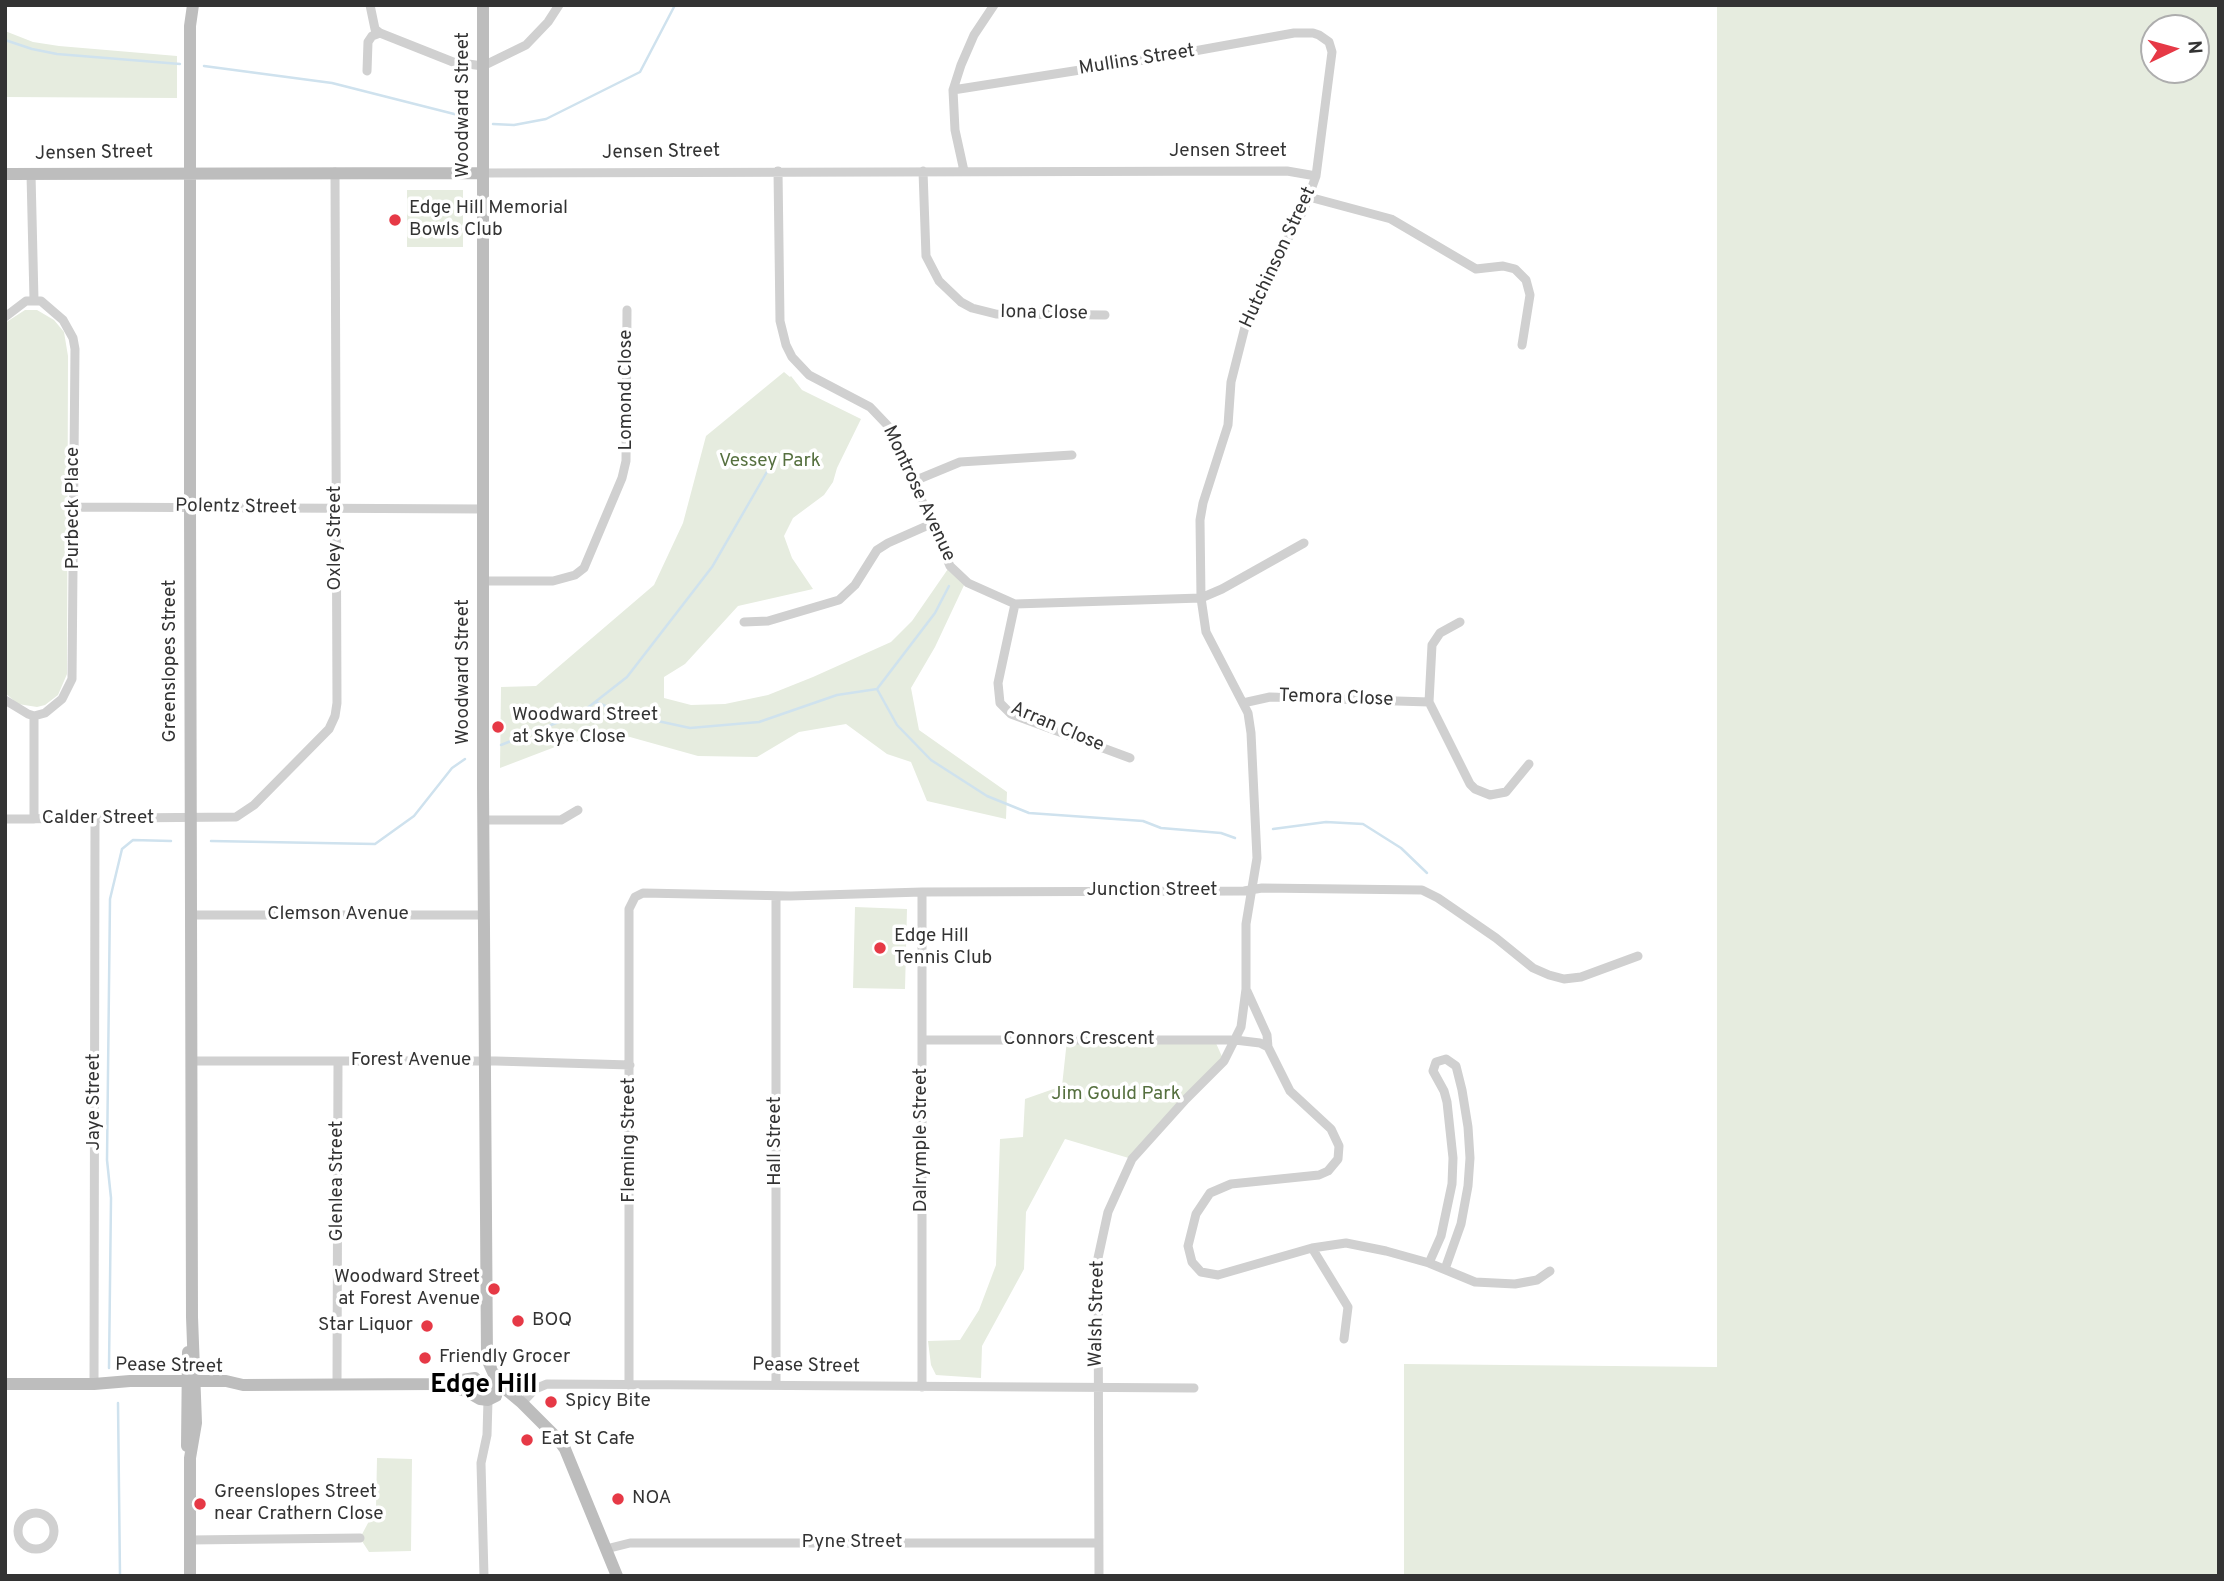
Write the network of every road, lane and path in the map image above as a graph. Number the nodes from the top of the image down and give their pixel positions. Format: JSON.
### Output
{"nodes":[{"id":1,"x":192,"y":5,"type":"edge"},
{"id":2,"x":370,"y":5,"type":"edge"},
{"id":3,"x":483,"y":5,"type":"edge"},
{"id":4,"x":559,"y":5,"type":"edge"},
{"id":5,"x":994,"y":5,"type":"edge"},
{"id":6,"x":380,"y":33,"type":"junction"},
{"id":7,"x":1319,"y":35,"type":"joint"},
{"id":8,"x":483,"y":66,"type":"junction"},
{"id":9,"x":367,"y":71,"type":"dead end"},
{"id":10,"x":953,"y":90,"type":"junction"},
{"id":11,"x":778,"y":171,"type":"junction"},
{"id":12,"x":923,"y":171,"type":"junction"},
{"id":13,"x":191,"y":172,"type":"junction"},
{"id":14,"x":335,"y":172,"type":"junction"},
{"id":15,"x":964,"y":172,"type":"junction"},
{"id":16,"x":483,"y":173,"type":"junction"},
{"id":17,"x":5,"y":174,"type":"edge"},
{"id":18,"x":31,"y":174,"type":"junction"},
{"id":19,"x":1317,"y":176,"type":"junction"},
{"id":20,"x":1309,"y":197,"type":"junction"},
{"id":21,"x":34,"y":300,"type":"junction"},
{"id":22,"x":627,"y":310,"type":"dead end"},
{"id":23,"x":1105,"y":315,"type":"dead end"},
{"id":24,"x":5,"y":317,"type":"edge"},
{"id":25,"x":1522,"y":345,"type":"dead end"},
{"id":26,"x":1072,"y":455,"type":"dead end"},
{"id":27,"x":914,"y":481,"type":"junction"},
{"id":28,"x":74,"y":507,"type":"junction"},
{"id":29,"x":190,"y":507,"type":"junction"},
{"id":30,"x":336,"y":509,"type":"junction"},
{"id":31,"x":483,"y":509,"type":"junction"},
{"id":32,"x":931,"y":524,"type":"junction"},
{"id":33,"x":1304,"y":542,"type":"dead end"},
{"id":34,"x":483,"y":581,"type":"junction"},
{"id":35,"x":1201,"y":598,"type":"junction"},
{"id":36,"x":1015,"y":604,"type":"junction"},
{"id":37,"x":744,"y":622,"type":"dead end"},
{"id":38,"x":1460,"y":622,"type":"dead end"},
{"id":39,"x":5,"y":700,"type":"edge"},
{"id":40,"x":1429,"y":702,"type":"junction"},
{"id":41,"x":1243,"y":703,"type":"junction"},
{"id":42,"x":34,"y":716,"type":"junction"},
{"id":43,"x":1130,"y":758,"type":"dead end"},
{"id":44,"x":1530,"y":764,"type":"dead end"},
{"id":45,"x":578,"y":810,"type":"dead end"},
{"id":46,"x":5,"y":819,"type":"edge"},
{"id":47,"x":34,"y":819,"type":"junction"},
{"id":48,"x":95,"y":819,"type":"junction"},
{"id":49,"x":191,"y":819,"type":"junction"},
{"id":50,"x":485,"y":820,"type":"junction"},
{"id":51,"x":1252,"y":890,"type":"junction"},
{"id":52,"x":922,"y":892,"type":"junction"},
{"id":53,"x":776,"y":896,"type":"junction"},
{"id":54,"x":635,"y":897,"type":"joint"},
{"id":55,"x":191,"y":915,"type":"junction"},
{"id":56,"x":484,"y":915,"type":"junction"},
{"id":57,"x":1639,"y":956,"type":"dead end"},
{"id":58,"x":1247,"y":989,"type":"junction"},
{"id":59,"x":922,"y":1040,"type":"junction"},
{"id":60,"x":1235,"y":1040,"type":"junction"},
{"id":61,"x":1268,"y":1047,"type":"junction"},
{"id":62,"x":192,"y":1061,"type":"junction"},
{"id":63,"x":485,"y":1061,"type":"junction"},
{"id":64,"x":338,"y":1062,"type":"junction"},
{"id":65,"x":630,"y":1065,"type":"junction"},
{"id":66,"x":1312,"y":1248,"type":"junction"},
{"id":67,"x":1429,"y":1263,"type":"junction"},
{"id":68,"x":1445,"y":1269,"type":"junction"},
{"id":69,"x":1550,"y":1270,"type":"dead end"},
{"id":70,"x":485,"y":1338,"type":"junction"},
{"id":71,"x":1344,"y":1339,"type":"dead end"},
{"id":72,"x":476,"y":1377,"type":"junction"},
{"id":73,"x":496,"y":1380,"type":"junction"},
{"id":74,"x":5,"y":1384,"type":"edge"},
{"id":75,"x":94,"y":1384,"type":"junction"},
{"id":76,"x":337,"y":1384,"type":"junction"},
{"id":77,"x":436,"y":1384,"type":"junction"},
{"id":78,"x":629,"y":1385,"type":"junction"},
{"id":79,"x":776,"y":1385,"type":"junction"},
{"id":80,"x":191,"y":1386,"type":"junction"},
{"id":81,"x":922,"y":1387,"type":"junction"},
{"id":82,"x":1097,"y":1387,"type":"junction"},
{"id":83,"x":1194,"y":1388,"type":"dead end"},
{"id":84,"x":473,"y":1393,"type":"junction"},
{"id":85,"x":490,"y":1399,"type":"junction"},
{"id":86,"x":522,"y":1403,"type":"junction"},
{"id":87,"x":5,"y":1531,"type":"edge"},
{"id":88,"x":18,"y":1531,"type":"junction"},
{"id":89,"x":360,"y":1538,"type":"dead end"},
{"id":90,"x":190,"y":1540,"type":"junction"},
{"id":91,"x":1098,"y":1543,"type":"junction"},
{"id":92,"x":606,"y":1549,"type":"junction"},
{"id":93,"x":190,"y":1576,"type":"edge"},
{"id":94,"x":484,"y":1576,"type":"edge"},
{"id":95,"x":617,"y":1576,"type":"edge"},
{"id":96,"x":1099,"y":1576,"type":"edge"}],
"edges":[{"from":1,"to":13,"type":"street","name":"Greenslopes Street"},
{"from":2,"to":6,"type":"street"},
{"from":3,"to":8,"type":"street","name":"Woodward Street"},
{"from":4,"to":8,"type":"street"},
{"from":5,"to":10,"type":"street"},
{"from":6,"to":8,"type":"street"},
{"from":6,"to":9,"type":"street"},
{"from":7,"to":10,"type":"street","name":"Mullins Street"},
{"from":7,"to":19,"type":"street","name":"Hutchinson Street"},
{"from":8,"to":16,"type":"street","name":"Woodward Street"},
{"from":10,"to":15,"type":"street"},
{"from":11,"to":12,"type":"street","name":"Jensen Street"},
{"from":11,"to":16,"type":"street","name":"Jensen Street"},
{"from":11,"to":27,"type":"street","name":"Montrose Avenue"},
{"from":12,"to":15,"type":"street","name":"Jensen Street"},
{"from":12,"to":23,"type":"street","name":"Iona Close"},
{"from":13,"to":14,"type":"street","name":"Jensen Street"},
{"from":13,"to":18,"type":"street","name":"Jensen Street"},
{"from":13,"to":29,"type":"street","name":"Greenslopes Street"},
{"from":14,"to":16,"type":"street","name":"Jensen Street"},
{"from":14,"to":30,"type":"street","name":"Oxley Street"},
{"from":15,"to":19,"type":"street","name":"Jensen Street"},
{"from":16,"to":31,"type":"street","name":"Woodward Street"},
{"from":17,"to":18,"type":"street","name":"Jensen Street"},
{"from":18,"to":21,"type":"street"},
{"from":19,"to":20,"type":"street","name":"Hutchinson Street"},
{"from":20,"to":25,"type":"street"},
{"from":20,"to":35,"type":"street","name":"Hutchinson Street"},
{"from":21,"to":24,"type":"street"},
{"from":21,"to":28,"type":"street","name":"Purbeck Place"},
{"from":22,"to":34,"type":"street","name":"Lomond Close"},
{"from":26,"to":27,"type":"street"},
{"from":27,"to":32,"type":"street","name":"Montrose Avenue"},
{"from":28,"to":29,"type":"street","name":"Polentz Street"},
{"from":28,"to":42,"type":"street","name":"Purbeck Place"},
{"from":29,"to":30,"type":"street","name":"Polentz Street"},
{"from":29,"to":49,"type":"street","name":"Greenslopes Street"},
{"from":30,"to":31,"type":"street","name":"Polentz Street"},
{"from":30,"to":49,"type":"street","name":"Oxley Street"},
{"from":31,"to":34,"type":"street","name":"Woodward Street"},
{"from":32,"to":36,"type":"street","name":"Montrose Avenue"},
{"from":32,"to":37,"type":"street"},
{"from":33,"to":35,"type":"street"},
{"from":34,"to":50,"type":"street","name":"Woodward Street"},
{"from":35,"to":36,"type":"street","name":"Montrose Avenue"},
{"from":35,"to":41,"type":"street","name":"Hutchinson Street"},
{"from":36,"to":43,"type":"street","name":"Arran Close"},
{"from":38,"to":40,"type":"street"},
{"from":39,"to":42,"type":"street"},
{"from":40,"to":41,"type":"street","name":"Temora Close"},
{"from":40,"to":44,"type":"street"},
{"from":41,"to":51,"type":"street","name":"Hutchinson Street"},
{"from":42,"to":47,"type":"street"},
{"from":45,"to":50,"type":"street"},
{"from":46,"to":47,"type":"street","name":"Calder Street"},
{"from":47,"to":48,"type":"street","name":"Calder Street"},
{"from":48,"to":49,"type":"street","name":"Calder Street"},
{"from":48,"to":75,"type":"street","name":"Jaye Street"},
{"from":49,"to":55,"type":"street","name":"Greenslopes Street"},
{"from":50,"to":56,"type":"street","name":"Woodward Street"},
{"from":51,"to":52,"type":"street","name":"Junction Street"},
{"from":51,"to":57,"type":"street","name":"Junction Street"},
{"from":51,"to":58,"type":"street","name":"Walsh Street"},
{"from":52,"to":53,"type":"street","name":"Junction Street"},
{"from":52,"to":59,"type":"street","name":"Dalrymple Street"},
{"from":53,"to":54,"type":"street","name":"Junction Street"},
{"from":53,"to":79,"type":"street","name":"Hall Street"},
{"from":54,"to":65,"type":"street","name":"Fleming Street"},
{"from":55,"to":56,"type":"street","name":"Clemson Avenue"},
{"from":55,"to":62,"type":"street","name":"Greenslopes Street"},
{"from":56,"to":63,"type":"street","name":"Woodward Street"},
{"from":58,"to":60,"type":"street","name":"Walsh Street"},
{"from":58,"to":61,"type":"street"},
{"from":59,"to":60,"type":"street","name":"Connors Crescent"},
{"from":59,"to":81,"type":"street","name":"Dalrymple Street"},
{"from":60,"to":61,"type":"street","name":"Connors Crescent"},
{"from":60,"to":82,"type":"street","name":"Walsh Street"},
{"from":61,"to":66,"type":"street"},
{"from":62,"to":64,"type":"street","name":"Forest Avenue"},
{"from":62,"to":80,"type":"street","name":"Greenslopes Street"},
{"from":63,"to":64,"type":"street","name":"Forest Avenue"},
{"from":63,"to":65,"type":"street","name":"Forest Avenue"},
{"from":63,"to":70,"type":"street","name":"Woodward Street"},
{"from":64,"to":76,"type":"street","name":"Glenlea Street"},
{"from":65,"to":78,"type":"street","name":"Fleming Street"},
{"from":66,"to":67,"type":"street"},
{"from":66,"to":71,"type":"street"},
{"from":67,"to":68,"type":"street"},
{"from":67,"to":68,"type":"street"},
{"from":68,"to":69,"type":"street"},
{"from":70,"to":72,"type":"street","name":"Woodward Street"},
{"from":70,"to":73,"type":"street","name":"Woodward Street"},
{"from":72,"to":73,"type":"street"},
{"from":72,"to":77,"type":"street","name":"Pease Street"},
{"from":72,"to":84,"type":"street"},
{"from":73,"to":85,"type":"street"},
{"from":73,"to":86,"type":"street"},
{"from":74,"to":75,"type":"street","name":"Pease Street"},
{"from":75,"to":80,"type":"street","name":"Pease Street"},
{"from":76,"to":77,"type":"street","name":"Pease Street"},
{"from":76,"to":80,"type":"street","name":"Pease Street"},
{"from":77,"to":84,"type":"street","name":"Pease Street"},
{"from":78,"to":79,"type":"street","name":"Pease Street"},
{"from":78,"to":86,"type":"street","name":"Pease Street"},
{"from":79,"to":81,"type":"street","name":"Pease Street"},
{"from":80,"to":90,"type":"street","name":"Greenslopes Street"},
{"from":81,"to":82,"type":"street","name":"Pease Street"},
{"from":82,"to":83,"type":"street","name":"Pease Street"},
{"from":82,"to":91,"type":"street","name":"Walsh Street"},
{"from":84,"to":85,"type":"street"},
{"from":85,"to":86,"type":"street"},
{"from":85,"to":94,"type":"street"},
{"from":86,"to":92,"type":"street"},
{"from":87,"to":88,"type":"street"},
{"from":88,"to":88,"type":"street"},
{"from":89,"to":90,"type":"street"},
{"from":90,"to":93,"type":"street","name":"Greenslopes Street"},
{"from":91,"to":92,"type":"street","name":"Pyne Street"},
{"from":91,"to":96,"type":"street","name":"Walsh Street"},
{"from":92,"to":95,"type":"street"}]}
